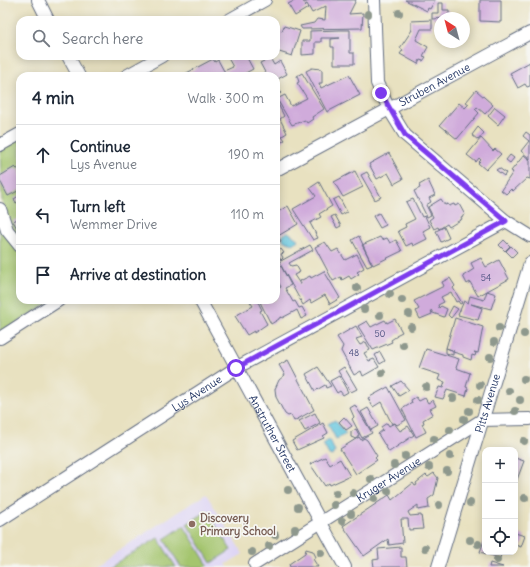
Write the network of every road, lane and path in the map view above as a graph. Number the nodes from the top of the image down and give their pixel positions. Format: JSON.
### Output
{"nodes":[{"id":1,"x":38,"y":0,"type":"edge"},
{"id":2,"x":265,"y":0,"type":"edge"},
{"id":3,"x":374,"y":0,"type":"edge"},
{"id":4,"x":46,"y":16,"type":"edge"},
{"id":5,"x":236,"y":16,"type":"edge"},
{"id":6,"x":530,"y":33,"type":"edge"},
{"id":7,"x":70,"y":60,"type":"edge"},
{"id":8,"x":155,"y":60,"type":"edge"},
{"id":9,"x":77,"y":72,"type":"edge"},
{"id":10,"x":133,"y":72,"type":"edge"},
{"id":11,"x":389,"y":109,"type":"junction"},
{"id":12,"x":16,"y":136,"type":"edge"},
{"id":13,"x":0,"y":145,"type":"edge"},
{"id":14,"x":280,"y":168,"type":"edge"},
{"id":15,"x":0,"y":209,"type":"edge"},
{"id":16,"x":506,"y":221,"type":"junction"},
{"id":17,"x":530,"y":236,"type":"edge"},
{"id":18,"x":16,"y":241,"type":"edge"},
{"id":19,"x":530,"y":264,"type":"edge"},
{"id":20,"x":53,"y":304,"type":"edge"},
{"id":21,"x":202,"y":304,"type":"edge"},
{"id":22,"x":0,"y":338,"type":"edge"},
{"id":23,"x":236,"y":368,"type":"junction"},
{"id":24,"x":530,"y":419,"type":"edge"},
{"id":25,"x":482,"y":420,"type":"junction"},
{"id":26,"x":0,"y":520,"type":"edge"},
{"id":27,"x":320,"y":523,"type":"junction"},
{"id":28,"x":255,"y":564,"type":"dead end"},
{"id":29,"x":345,"y":567,"type":"edge"},
{"id":30,"x":438,"y":567,"type":"edge"}],
"edges":[{"from":1,"to":4,"type":"street"},
{"from":2,"to":5,"type":"street"},
{"from":3,"to":11,"type":"street"},
{"from":6,"to":11,"type":"street","name":"Struben Avenue"},
{"from":7,"to":9,"type":"street"},
{"from":8,"to":10,"type":"street"},
{"from":11,"to":14,"type":"street","name":"Struben Avenue"},
{"from":11,"to":16,"type":"street"},
{"from":12,"to":13,"type":"street"},
{"from":15,"to":18,"type":"street"},
{"from":16,"to":17,"type":"street"},
{"from":16,"to":23,"type":"street","name":"Lys Avenue"},
{"from":19,"to":25,"type":"street","name":"Pitts Avenue"},
{"from":20,"to":22,"type":"street"},
{"from":21,"to":23,"type":"street","name":"Anstruther Street"},
{"from":23,"to":26,"type":"street","name":"Lys Avenue"},
{"from":23,"to":27,"type":"street","name":"Anstruther Street"},
{"from":24,"to":25,"type":"street"},
{"from":25,"to":27,"type":"street","name":"Kruger Avenue"},
{"from":25,"to":30,"type":"street","name":"Pitts Avenue"},
{"from":27,"to":28,"type":"street","name":"Kruger Avenue"},
{"from":27,"to":29,"type":"street","name":"Anstruther Street"}]}
